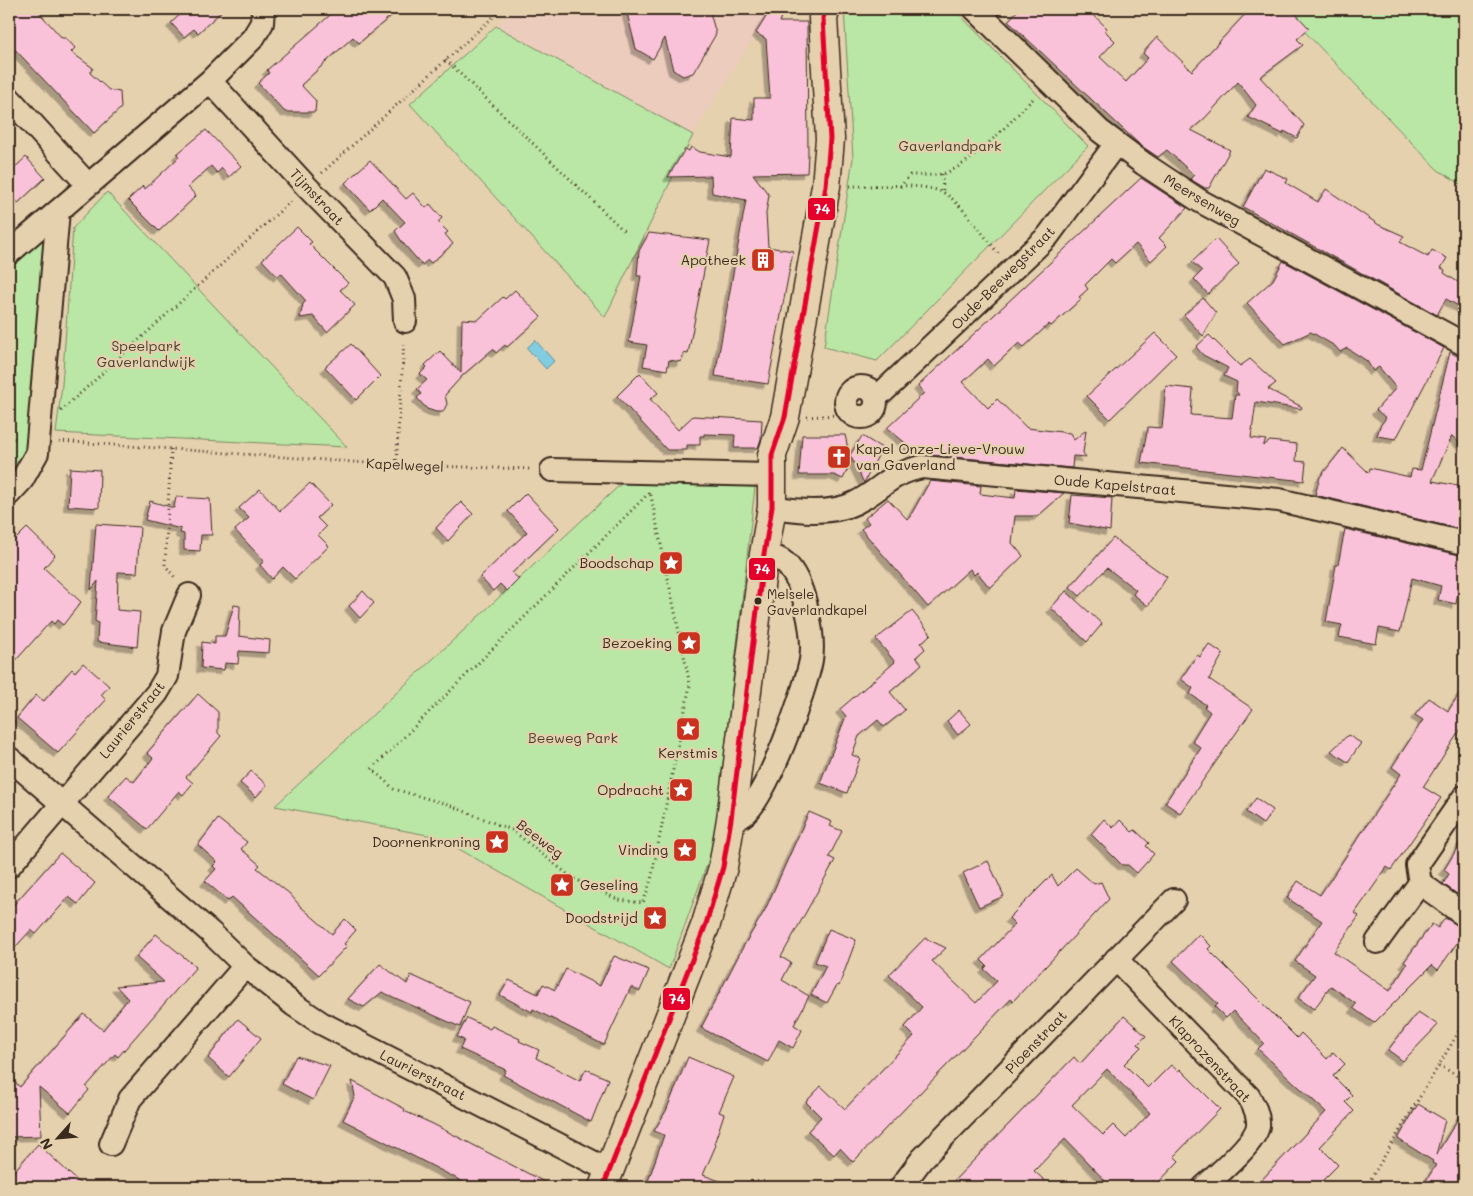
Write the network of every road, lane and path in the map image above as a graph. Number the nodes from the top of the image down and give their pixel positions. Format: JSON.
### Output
{"nodes":[{"id":1,"x":502,"y":9,"type":"edge"},
{"id":2,"x":826,"y":9,"type":"edge"},
{"id":3,"x":975,"y":9,"type":"edge"},
{"id":4,"x":262,"y":16,"type":"edge"},
{"id":5,"x":446,"y":60,"type":"junction"},
{"id":6,"x":210,"y":81,"type":"junction"},
{"id":7,"x":1036,"y":96,"type":"dead end"},
{"id":8,"x":9,"y":98,"type":"edge"},
{"id":9,"x":1115,"y":145,"type":"junction"},
{"id":10,"x":942,"y":174,"type":"junction"},
{"id":11,"x":88,"y":185,"type":"junction"},
{"id":12,"x":826,"y":186,"type":"junction"},
{"id":13,"x":307,"y":187,"type":"junction"},
{"id":14,"x":900,"y":187,"type":"junction"},
{"id":15,"x":943,"y":192,"type":"junction"},
{"id":16,"x":58,"y":211,"type":"junction"},
{"id":17,"x":624,"y":231,"type":"dead end"},
{"id":18,"x":9,"y":253,"type":"edge"},
{"id":19,"x":1014,"y":267,"type":"junction"},
{"id":20,"x":405,"y":321,"type":"joint"},
{"id":21,"x":1464,"y":344,"type":"edge"},
{"id":22,"x":852,"y":414,"type":"joint"},
{"id":23,"x":785,"y":417,"type":"junction"},
{"id":24,"x":40,"y":435,"type":"junction"},
{"id":25,"x":171,"y":449,"type":"junction"},
{"id":26,"x":396,"y":465,"type":"junction"},
{"id":27,"x":552,"y":470,"type":"joint"},
{"id":28,"x":659,"y":473,"type":"junction"},
{"id":29,"x":771,"y":475,"type":"junction"},
{"id":30,"x":650,"y":493,"type":"junction"},
{"id":31,"x":9,"y":494,"type":"edge"},
{"id":32,"x":772,"y":507,"type":"junction"},
{"id":33,"x":1464,"y":543,"type":"edge"},
{"id":34,"x":764,"y":554,"type":"junction"},
{"id":35,"x":189,"y":595,"type":"joint"},
{"id":36,"x":9,"y":758,"type":"edge"},
{"id":37,"x":1464,"y":797,"type":"edge"},
{"id":38,"x":61,"y":804,"type":"junction"},
{"id":39,"x":731,"y":819,"type":"junction"},
{"id":40,"x":9,"y":866,"type":"edge"},
{"id":41,"x":1420,"y":883,"type":"junction"},
{"id":42,"x":1174,"y":900,"type":"dead end"},
{"id":43,"x":1464,"y":915,"type":"edge"},
{"id":44,"x":1377,"y":942,"type":"dead end"},
{"id":45,"x":1116,"y":959,"type":"junction"},
{"id":46,"x":245,"y":966,"type":"junction"},
{"id":47,"x":1464,"y":1024,"type":"edge"},
{"id":48,"x":1439,"y":1065,"type":"junction"},
{"id":49,"x":1464,"y":1080,"type":"edge"},
{"id":50,"x":112,"y":1144,"type":"dead end"},
{"id":51,"x":606,"y":1179,"type":"edge"},
{"id":52,"x":901,"y":1187,"type":"edge"},
{"id":53,"x":1204,"y":1187,"type":"edge"},
{"id":54,"x":1366,"y":1187,"type":"edge"}],
"edges":[{"from":1,"to":5,"type":"path"},
{"from":2,"to":12,"type":"street"},
{"from":3,"to":9,"type":"street","name":"Meersenweg"},
{"from":4,"to":6,"type":"street"},
{"from":5,"to":13,"type":"path"},
{"from":5,"to":17,"type":"path"},
{"from":6,"to":11,"type":"street"},
{"from":6,"to":13,"type":"street","name":"Tijmstraat"},
{"from":7,"to":10,"type":"path"},
{"from":8,"to":11,"type":"street"},
{"from":9,"to":19,"type":"street","name":"Oude-Beewegstraat"},
{"from":9,"to":21,"type":"street","name":"Meersenweg"},
{"from":10,"to":14,"type":"path"},
{"from":10,"to":15,"type":"path"},
{"from":11,"to":16,"type":"street"},
{"from":12,"to":14,"type":"path"},
{"from":12,"to":23,"type":"street"},
{"from":13,"to":20,"type":"street","name":"Tijmstraat"},
{"from":13,"to":24,"type":"path"},
{"from":14,"to":15,"type":"path"},
{"from":15,"to":19,"type":"path"},
{"from":16,"to":18,"type":"street"},
{"from":16,"to":24,"type":"street"},
{"from":19,"to":22,"type":"street","name":"Oude-Beewegstraat"},
{"from":20,"to":26,"type":"path"},
{"from":22,"to":23,"type":"path"},
{"from":23,"to":29,"type":"street"},
{"from":24,"to":25,"type":"path","name":"Kapelwegel"},
{"from":24,"to":31,"type":"street"},
{"from":25,"to":26,"type":"path","name":"Kapelwegel"},
{"from":25,"to":35,"type":"path"},
{"from":26,"to":27,"type":"path","name":"Kapelwegel"},
{"from":27,"to":28,"type":"street"},
{"from":28,"to":29,"type":"street"},
{"from":28,"to":30,"type":"path","name":"Beeweg"},
{"from":29,"to":32,"type":"street"},
{"from":30,"to":30,"type":"path","name":"Beeweg"},
{"from":32,"to":33,"type":"street","name":"Oude Kapelstraat"},
{"from":32,"to":34,"type":"street"},
{"from":34,"to":39,"type":"street"},
{"from":34,"to":39,"type":"street"},
{"from":35,"to":38,"type":"street","name":"Laurierstraat"},
{"from":36,"to":38,"type":"street","name":"Laurierstraat"},
{"from":37,"to":41,"type":"street"},
{"from":38,"to":40,"type":"street","name":"Laurierstraat"},
{"from":38,"to":46,"type":"street","name":"Laurierstraat"},
{"from":39,"to":51,"type":"street"},
{"from":41,"to":43,"type":"street"},
{"from":41,"to":44,"type":"street"},
{"from":42,"to":45,"type":"street","name":"Pioenstraat"},
{"from":45,"to":52,"type":"street","name":"Pioenstraat"},
{"from":45,"to":53,"type":"street","name":"Klaprozenstraat"},
{"from":46,"to":50,"type":"street"},
{"from":46,"to":51,"type":"street","name":"Laurierstraat"},
{"from":47,"to":48,"type":"path"},
{"from":48,"to":49,"type":"path"},
{"from":48,"to":54,"type":"path"}]}
